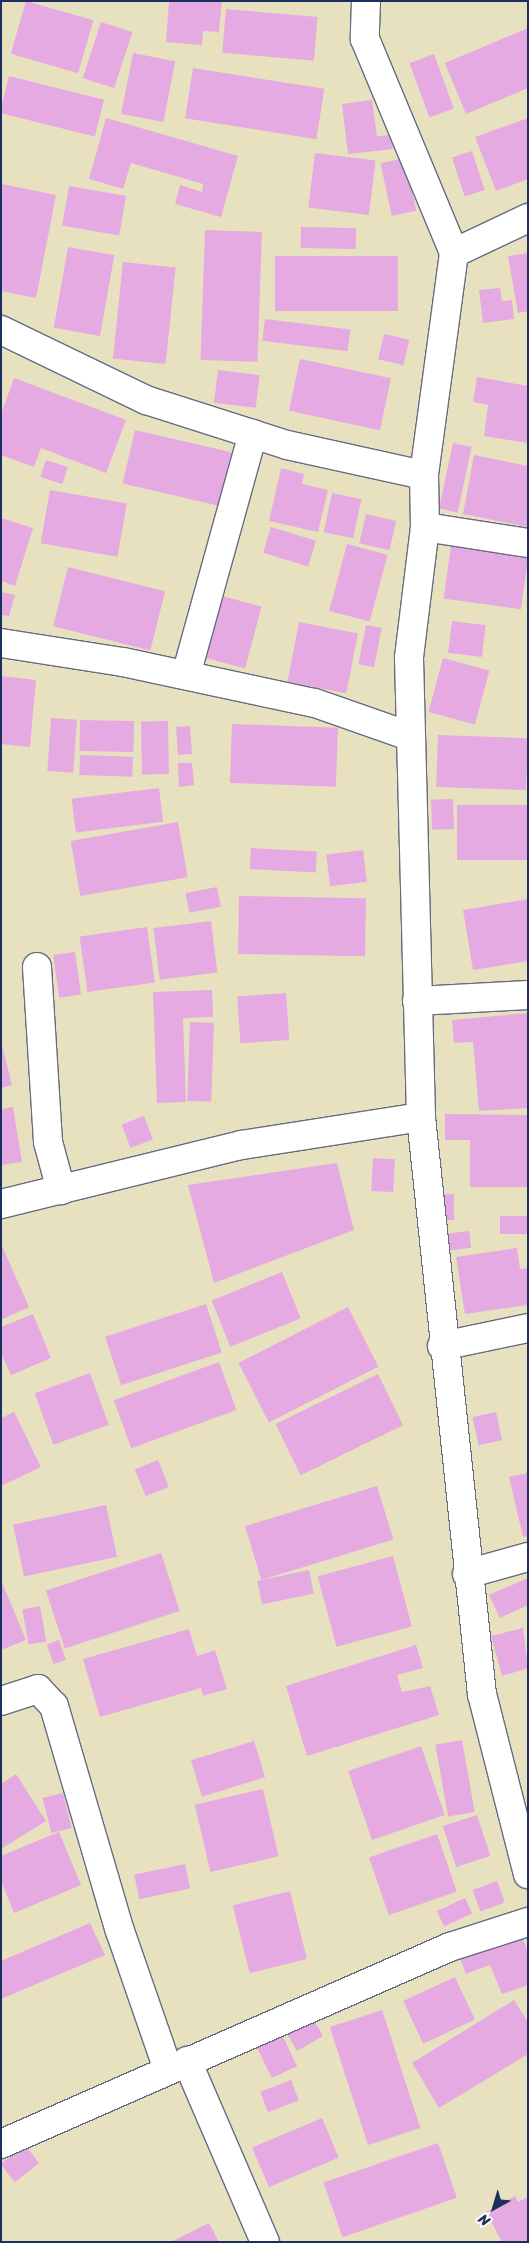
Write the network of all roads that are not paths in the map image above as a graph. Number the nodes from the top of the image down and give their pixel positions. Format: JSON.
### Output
{"nodes":[{"id":1,"x":366,"y":1,"type":"edge"},
{"id":2,"x":528,"y":218,"type":"edge"},
{"id":3,"x":454,"y":253,"type":"junction"},
{"id":4,"x":1,"y":330,"type":"edge"},
{"id":5,"x":253,"y":434,"type":"junction"},
{"id":6,"x":424,"y":475,"type":"junction"},
{"id":7,"x":425,"y":527,"type":"junction"},
{"id":8,"x":528,"y":543,"type":"edge"},
{"id":9,"x":1,"y":643,"type":"edge"},
{"id":10,"x":186,"y":675,"type":"junction"},
{"id":11,"x":409,"y":736,"type":"junction"},
{"id":12,"x":37,"y":967,"type":"dead end"},
{"id":13,"x":528,"y":995,"type":"edge"},
{"id":14,"x":418,"y":1001,"type":"junction"},
{"id":15,"x":421,"y":1117,"type":"junction"},
{"id":16,"x":61,"y":1190,"type":"junction"},
{"id":17,"x":1,"y":1204,"type":"edge"},
{"id":18,"x":528,"y":1328,"type":"edge"},
{"id":19,"x":442,"y":1346,"type":"junction"},
{"id":20,"x":528,"y":1558,"type":"edge"},
{"id":21,"x":467,"y":1574,"type":"junction"},
{"id":22,"x":1,"y":1701,"type":"edge"},
{"id":23,"x":528,"y":1874,"type":"edge"},
{"id":24,"x":528,"y":1922,"type":"edge"},
{"id":25,"x":177,"y":2066,"type":"junction"},
{"id":26,"x":1,"y":2144,"type":"edge"},
{"id":27,"x":265,"y":2242,"type":"edge"}],
"edges":[{"from":1,"to":3,"type":"street"},
{"from":2,"to":3,"type":"street"},
{"from":3,"to":6,"type":"street"},
{"from":4,"to":5,"type":"street"},
{"from":5,"to":6,"type":"street"},
{"from":5,"to":10,"type":"street"},
{"from":6,"to":7,"type":"street"},
{"from":7,"to":8,"type":"street"},
{"from":7,"to":11,"type":"street"},
{"from":9,"to":10,"type":"street"},
{"from":10,"to":11,"type":"street"},
{"from":11,"to":14,"type":"street"},
{"from":12,"to":16,"type":"street"},
{"from":13,"to":14,"type":"street"},
{"from":14,"to":15,"type":"street"},
{"from":15,"to":16,"type":"street"},
{"from":15,"to":19,"type":"street"},
{"from":16,"to":17,"type":"street"},
{"from":18,"to":19,"type":"street"},
{"from":19,"to":21,"type":"street"},
{"from":20,"to":21,"type":"street"},
{"from":21,"to":23,"type":"street"},
{"from":22,"to":25,"type":"street"},
{"from":24,"to":25,"type":"street"},
{"from":25,"to":26,"type":"street"},
{"from":25,"to":27,"type":"street"}]}
